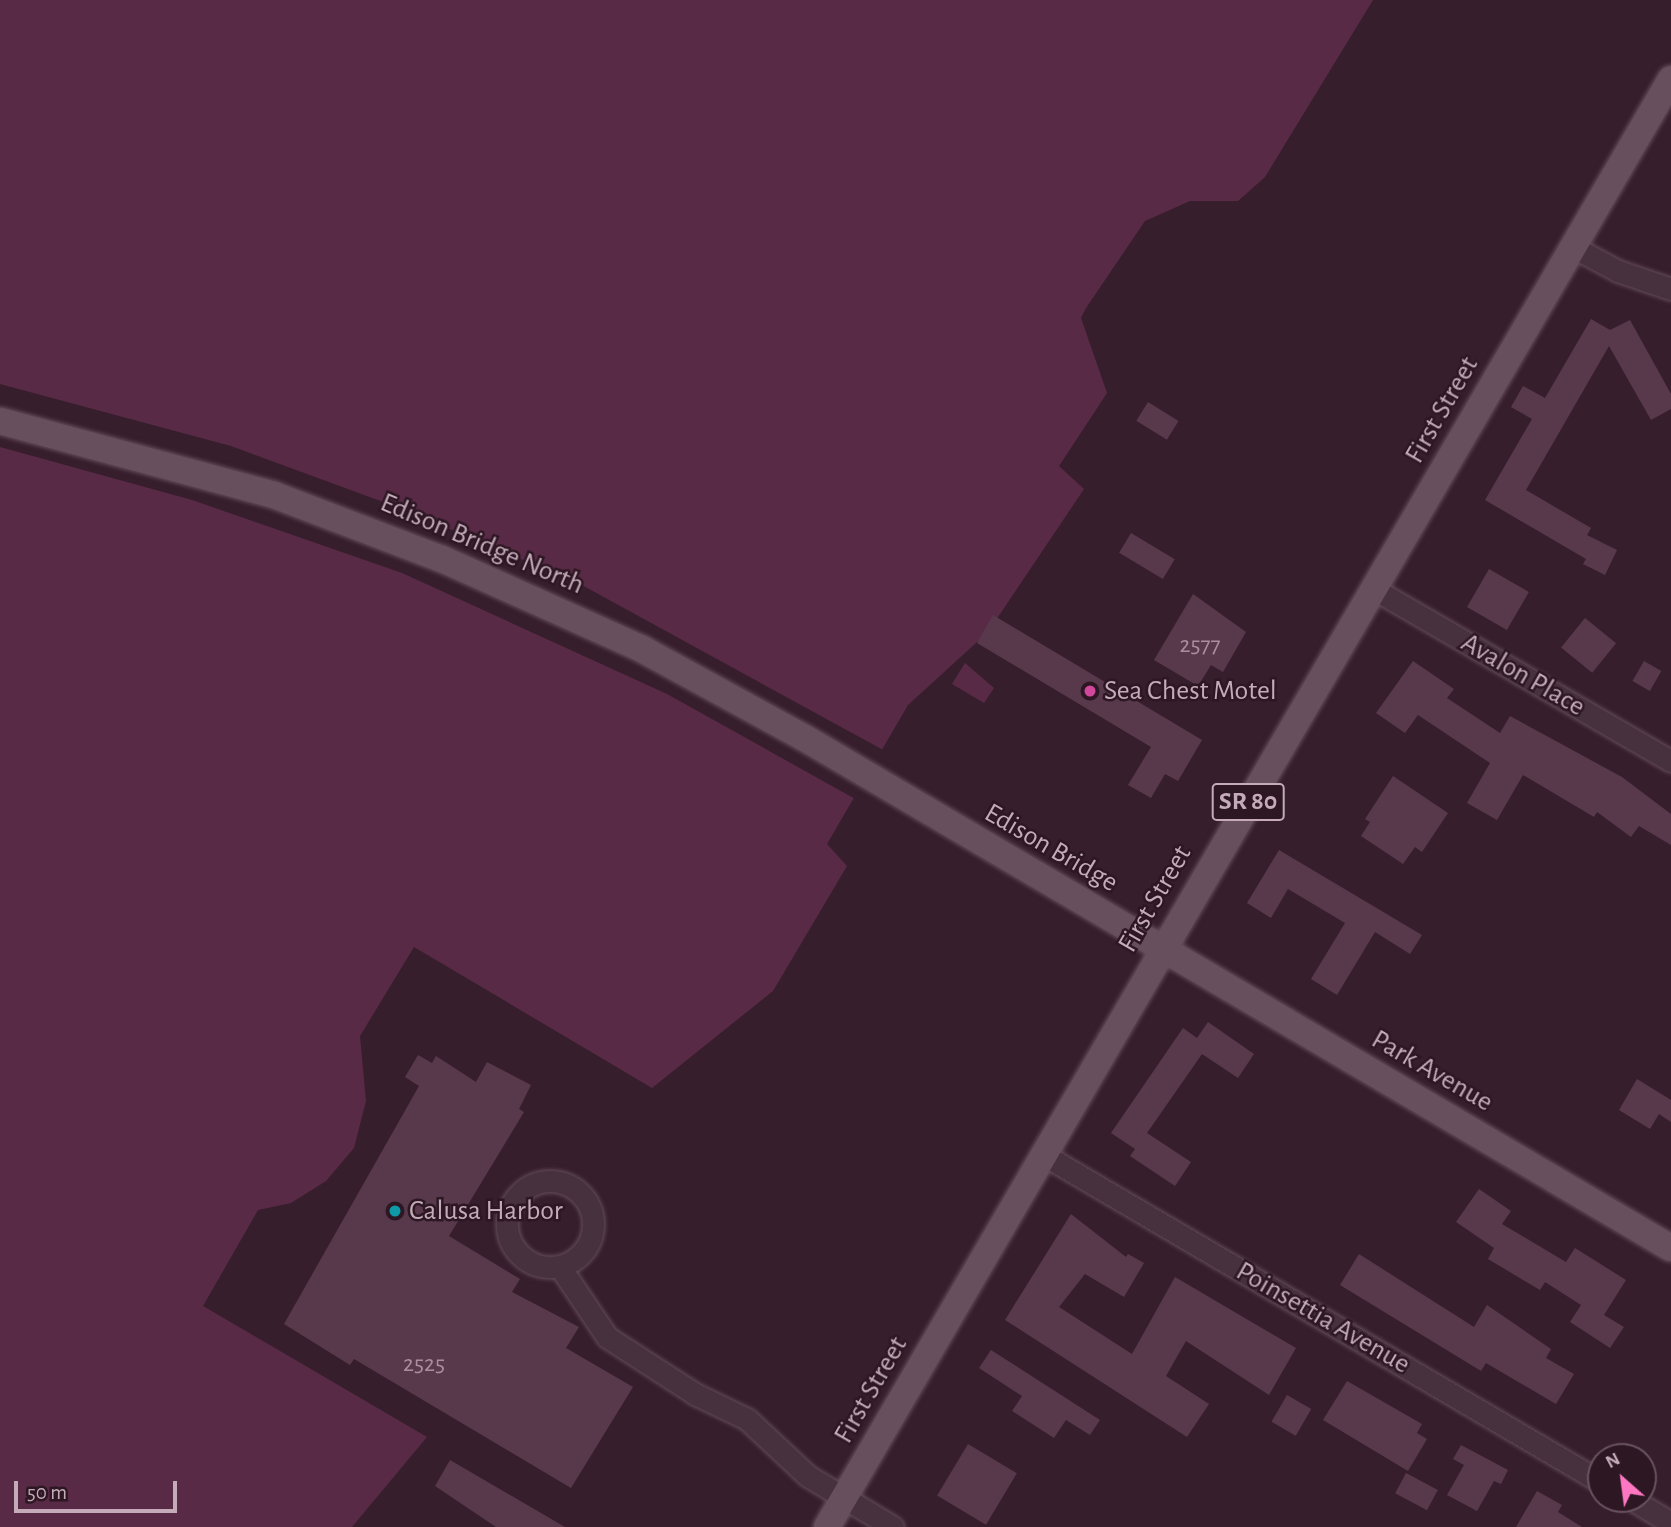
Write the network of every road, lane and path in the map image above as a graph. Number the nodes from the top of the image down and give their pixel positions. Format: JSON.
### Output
{"nodes":[{"id":1,"x":1671,"y":79,"type":"edge"},
{"id":2,"x":1573,"y":247,"type":"junction"},
{"id":3,"x":1671,"y":289,"type":"edge"},
{"id":4,"x":0,"y":421,"type":"edge"},
{"id":5,"x":1374,"y":589,"type":"junction"},
{"id":6,"x":1671,"y":761,"type":"edge"},
{"id":7,"x":909,"y":802,"type":"joint"},
{"id":8,"x":1161,"y":949,"type":"junction"},
{"id":9,"x":1044,"y":1155,"type":"junction"},
{"id":10,"x":1671,"y":1248,"type":"edge"},
{"id":11,"x":560,"y":1267,"type":"junction"},
{"id":12,"x":1587,"y":1474,"type":"edge"},
{"id":13,"x":844,"y":1498,"type":"junction"},
{"id":14,"x":1654,"y":1513,"type":"edge"},
{"id":15,"x":1671,"y":1523,"type":"edge"},
{"id":16,"x":827,"y":1527,"type":"edge"},
{"id":17,"x":893,"y":1527,"type":"edge"}],
"edges":[{"from":1,"to":2,"type":"main road","name":"First Street","number":"SR 80"},
{"from":2,"to":3,"type":"street"},
{"from":2,"to":5,"type":"main road","name":"First Street","number":"SR 80"},
{"from":4,"to":7,"type":"main road","name":"Edison Bridge North"},
{"from":5,"to":6,"type":"street","name":"Avalon Place"},
{"from":5,"to":8,"type":"main road","name":"First Street","number":"SR 80"},
{"from":7,"to":8,"type":"main road","name":"Edison Bridge"},
{"from":8,"to":9,"type":"main road","name":"First Street","number":"SR 80"},
{"from":8,"to":10,"type":"main road","name":"Park Avenue"},
{"from":9,"to":12,"type":"street","name":"Poinsettia Avenue"},
{"from":9,"to":13,"type":"main road","name":"First Street","number":"SR 80"},
{"from":11,"to":11,"type":"street"},
{"from":11,"to":13,"type":"street"},
{"from":13,"to":16,"type":"main road","name":"First Street","number":"SR 80"},
{"from":13,"to":17,"type":"street"},
{"from":14,"to":15,"type":"street"}]}
